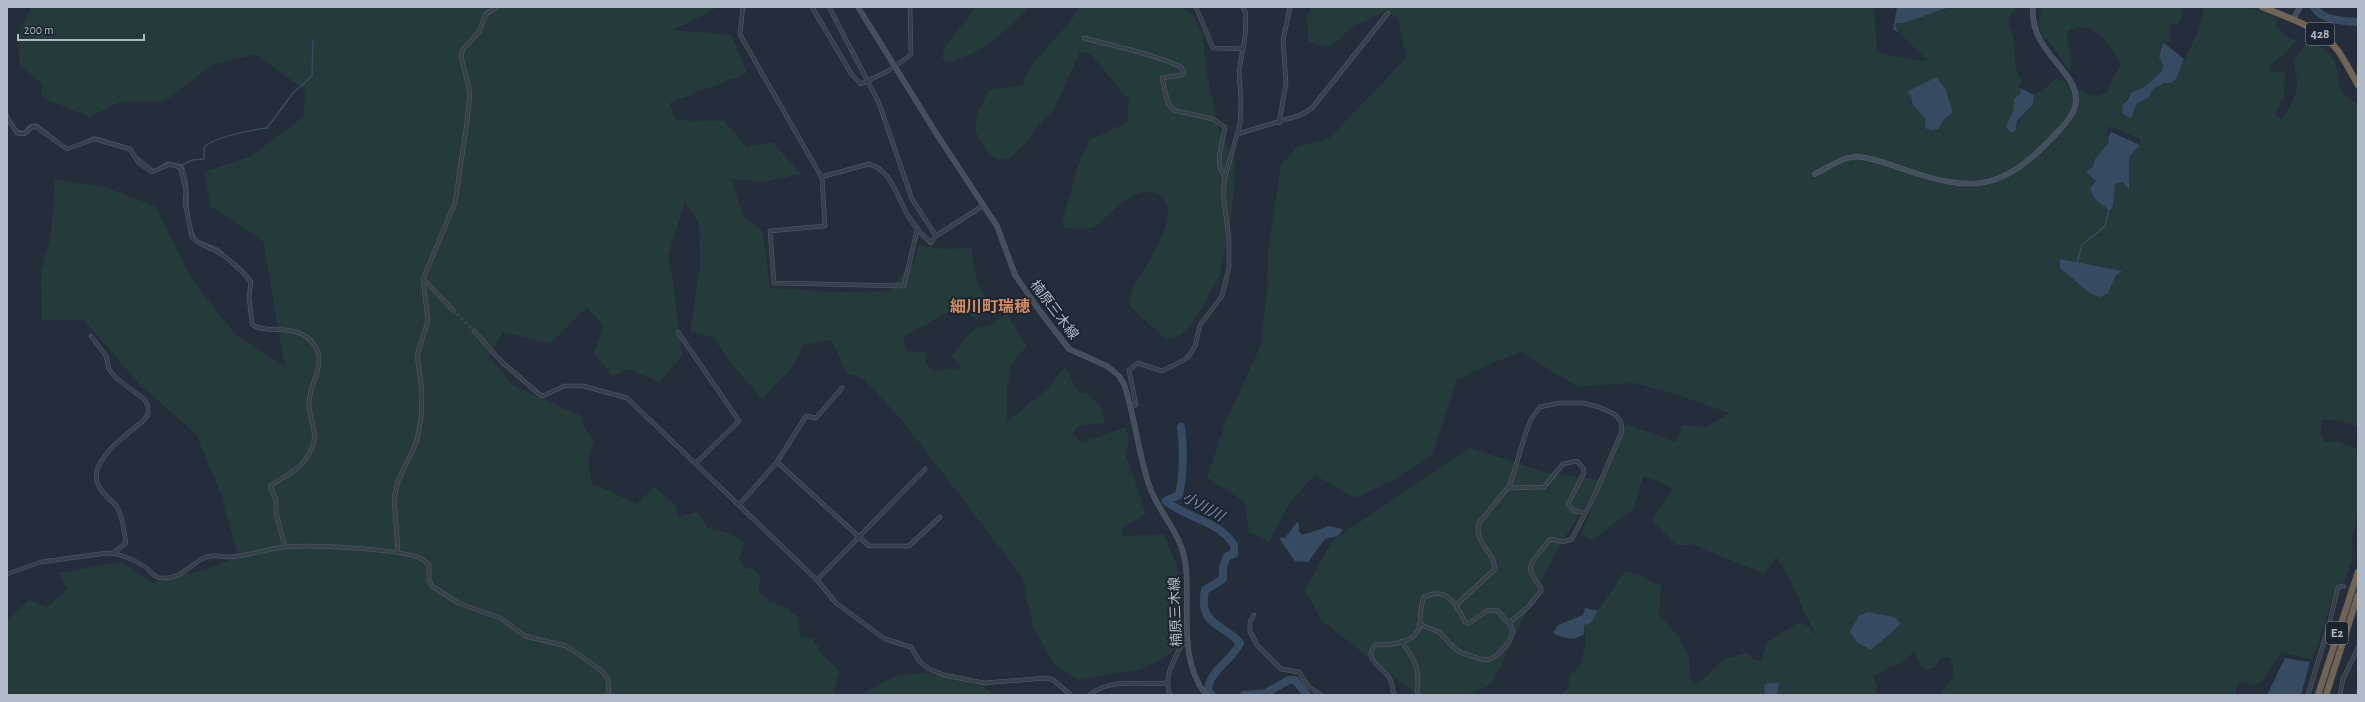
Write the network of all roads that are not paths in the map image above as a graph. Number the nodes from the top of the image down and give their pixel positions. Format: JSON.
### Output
{"nodes":[{"id":1,"x":497,"y":7,"type":"edge"},
{"id":2,"x":748,"y":7,"type":"edge"},
{"id":3,"x":812,"y":7,"type":"edge"},
{"id":4,"x":829,"y":7,"type":"edge"},
{"id":5,"x":858,"y":7,"type":"edge"},
{"id":6,"x":910,"y":7,"type":"edge"},
{"id":7,"x":1196,"y":7,"type":"edge"},
{"id":8,"x":1243,"y":7,"type":"edge"},
{"id":9,"x":1290,"y":7,"type":"edge"},
{"id":10,"x":2033,"y":7,"type":"edge"},
{"id":11,"x":2262,"y":7,"type":"edge"},
{"id":12,"x":2300,"y":7,"type":"edge"},
{"id":13,"x":742,"y":8,"type":"edge"},
{"id":14,"x":1388,"y":13,"type":"dead end"},
{"id":15,"x":2293,"y":20,"type":"junction"},
{"id":16,"x":1084,"y":38,"type":"dead end"},
{"id":17,"x":1243,"y":49,"type":"junction"},
{"id":18,"x":895,"y":67,"type":"junction"},
{"id":19,"x":867,"y":82,"type":"junction"},
{"id":20,"x":2358,"y":85,"type":"edge"},
{"id":21,"x":7,"y":117,"type":"edge"},
{"id":22,"x":1279,"y":122,"type":"junction"},
{"id":23,"x":1237,"y":134,"type":"junction"},
{"id":24,"x":1815,"y":174,"type":"dead end"},
{"id":25,"x":821,"y":177,"type":"junction"},
{"id":26,"x":1225,"y":177,"type":"junction"},
{"id":27,"x":984,"y":205,"type":"junction"},
{"id":28,"x":917,"y":230,"type":"junction"},
{"id":29,"x":936,"y":236,"type":"junction"},
{"id":30,"x":423,"y":279,"type":"junction"},
{"id":31,"x":452,"y":310,"type":"tunnel mouth"},
{"id":32,"x":474,"y":331,"type":"tunnel mouth"},
{"id":33,"x":678,"y":332,"type":"dead end"},
{"id":34,"x":91,"y":336,"type":"dead end"},
{"id":35,"x":842,"y":388,"type":"dead end"},
{"id":36,"x":1131,"y":408,"type":"junction"},
{"id":37,"x":777,"y":462,"type":"junction"},
{"id":38,"x":696,"y":464,"type":"junction"},
{"id":39,"x":925,"y":469,"type":"dead end"},
{"id":40,"x":1508,"y":488,"type":"junction"},
{"id":41,"x":739,"y":505,"type":"junction"},
{"id":42,"x":1586,"y":513,"type":"junction"},
{"id":43,"x":940,"y":517,"type":"dead end"},
{"id":44,"x":859,"y":537,"type":"junction"},
{"id":45,"x":284,"y":547,"type":"junction"},
{"id":46,"x":398,"y":552,"type":"junction"},
{"id":47,"x":113,"y":553,"type":"junction"},
{"id":48,"x":2358,"y":572,"type":"edge"},
{"id":49,"x":7,"y":574,"type":"edge"},
{"id":50,"x":817,"y":580,"type":"junction"},
{"id":51,"x":2343,"y":586,"type":"dead end"},
{"id":52,"x":2358,"y":595,"type":"edge"},
{"id":53,"x":1457,"y":604,"type":"junction"},
{"id":54,"x":1254,"y":615,"type":"dead end"},
{"id":55,"x":1508,"y":623,"type":"junction"},
{"id":56,"x":1419,"y":624,"type":"junction"},
{"id":57,"x":1401,"y":641,"type":"junction"},
{"id":58,"x":1188,"y":642,"type":"junction"},
{"id":59,"x":2358,"y":648,"type":"edge"},
{"id":60,"x":1168,"y":684,"type":"junction"},
{"id":61,"x":609,"y":695,"type":"edge"},
{"id":62,"x":1071,"y":695,"type":"edge"},
{"id":63,"x":1090,"y":695,"type":"edge"},
{"id":64,"x":1170,"y":695,"type":"edge"},
{"id":65,"x":1206,"y":695,"type":"edge"},
{"id":66,"x":1321,"y":695,"type":"edge"},
{"id":67,"x":1394,"y":695,"type":"edge"},
{"id":68,"x":1417,"y":695,"type":"edge"},
{"id":69,"x":2308,"y":695,"type":"edge"},
{"id":70,"x":2318,"y":695,"type":"edge"},
{"id":71,"x":2326,"y":695,"type":"edge"},
{"id":72,"x":2340,"y":695,"type":"edge"}],
"edges":[{"from":1,"to":30,"type":"street"},
{"from":2,"to":13,"type":"street"},
{"from":3,"to":19,"type":"street"},
{"from":4,"to":19,"type":"street"},
{"from":5,"to":18,"type":"main road","name":"楠原三木線"},
{"from":6,"to":18,"type":"street"},
{"from":7,"to":17,"type":"street"},
{"from":8,"to":17,"type":"street"},
{"from":9,"to":22,"type":"street"},
{"from":10,"to":24,"type":"main road"},
{"from":11,"to":15,"type":"highway","number":"428"},
{"from":12,"to":15,"type":"main road"},
{"from":13,"to":25,"type":"street"},
{"from":14,"to":22,"type":"street"},
{"from":15,"to":20,"type":"highway","number":"428"},
{"from":16,"to":26,"type":"street"},
{"from":17,"to":23,"type":"street"},
{"from":18,"to":19,"type":"street"},
{"from":18,"to":27,"type":"main road","name":"楠原三木線"},
{"from":19,"to":29,"type":"street"},
{"from":21,"to":45,"type":"street"},
{"from":22,"to":23,"type":"street"},
{"from":23,"to":26,"type":"street"},
{"from":25,"to":28,"type":"street"},
{"from":25,"to":28,"type":"street"},
{"from":26,"to":36,"type":"street"},
{"from":27,"to":29,"type":"street"},
{"from":27,"to":36,"type":"main road","name":"楠原三木線"},
{"from":28,"to":29,"type":"street"},
{"from":30,"to":31,"type":"street"},
{"from":30,"to":46,"type":"street"},
{"from":32,"to":38,"type":"street"},
{"from":33,"to":38,"type":"street"},
{"from":34,"to":47,"type":"street"},
{"from":35,"to":37,"type":"street"},
{"from":36,"to":58,"type":"main road","name":"楠原三木線"},
{"from":37,"to":41,"type":"street"},
{"from":37,"to":44,"type":"street"},
{"from":38,"to":41,"type":"street"},
{"from":39,"to":44,"type":"street"},
{"from":40,"to":42,"type":"street"},
{"from":40,"to":42,"type":"street"},
{"from":40,"to":53,"type":"street"},
{"from":41,"to":50,"type":"street"},
{"from":42,"to":55,"type":"street"},
{"from":43,"to":44,"type":"street"},
{"from":44,"to":50,"type":"street"},
{"from":45,"to":46,"type":"street"},
{"from":45,"to":47,"type":"street"},
{"from":46,"to":61,"type":"street"},
{"from":47,"to":49,"type":"street"},
{"from":48,"to":70,"type":"highway","number":"E2"},
{"from":50,"to":62,"type":"street"},
{"from":51,"to":69,"type":"street"},
{"from":52,"to":71,"type":"highway","number":"E2"},
{"from":53,"to":55,"type":"street"},
{"from":53,"to":56,"type":"street"},
{"from":54,"to":66,"type":"street"},
{"from":55,"to":56,"type":"street"},
{"from":56,"to":57,"type":"street"},
{"from":57,"to":67,"type":"street"},
{"from":57,"to":68,"type":"street"},
{"from":58,"to":60,"type":"street"},
{"from":58,"to":65,"type":"main road","name":"楠原三木線"},
{"from":59,"to":72,"type":"street"},
{"from":60,"to":63,"type":"street"},
{"from":60,"to":64,"type":"street"}]}
